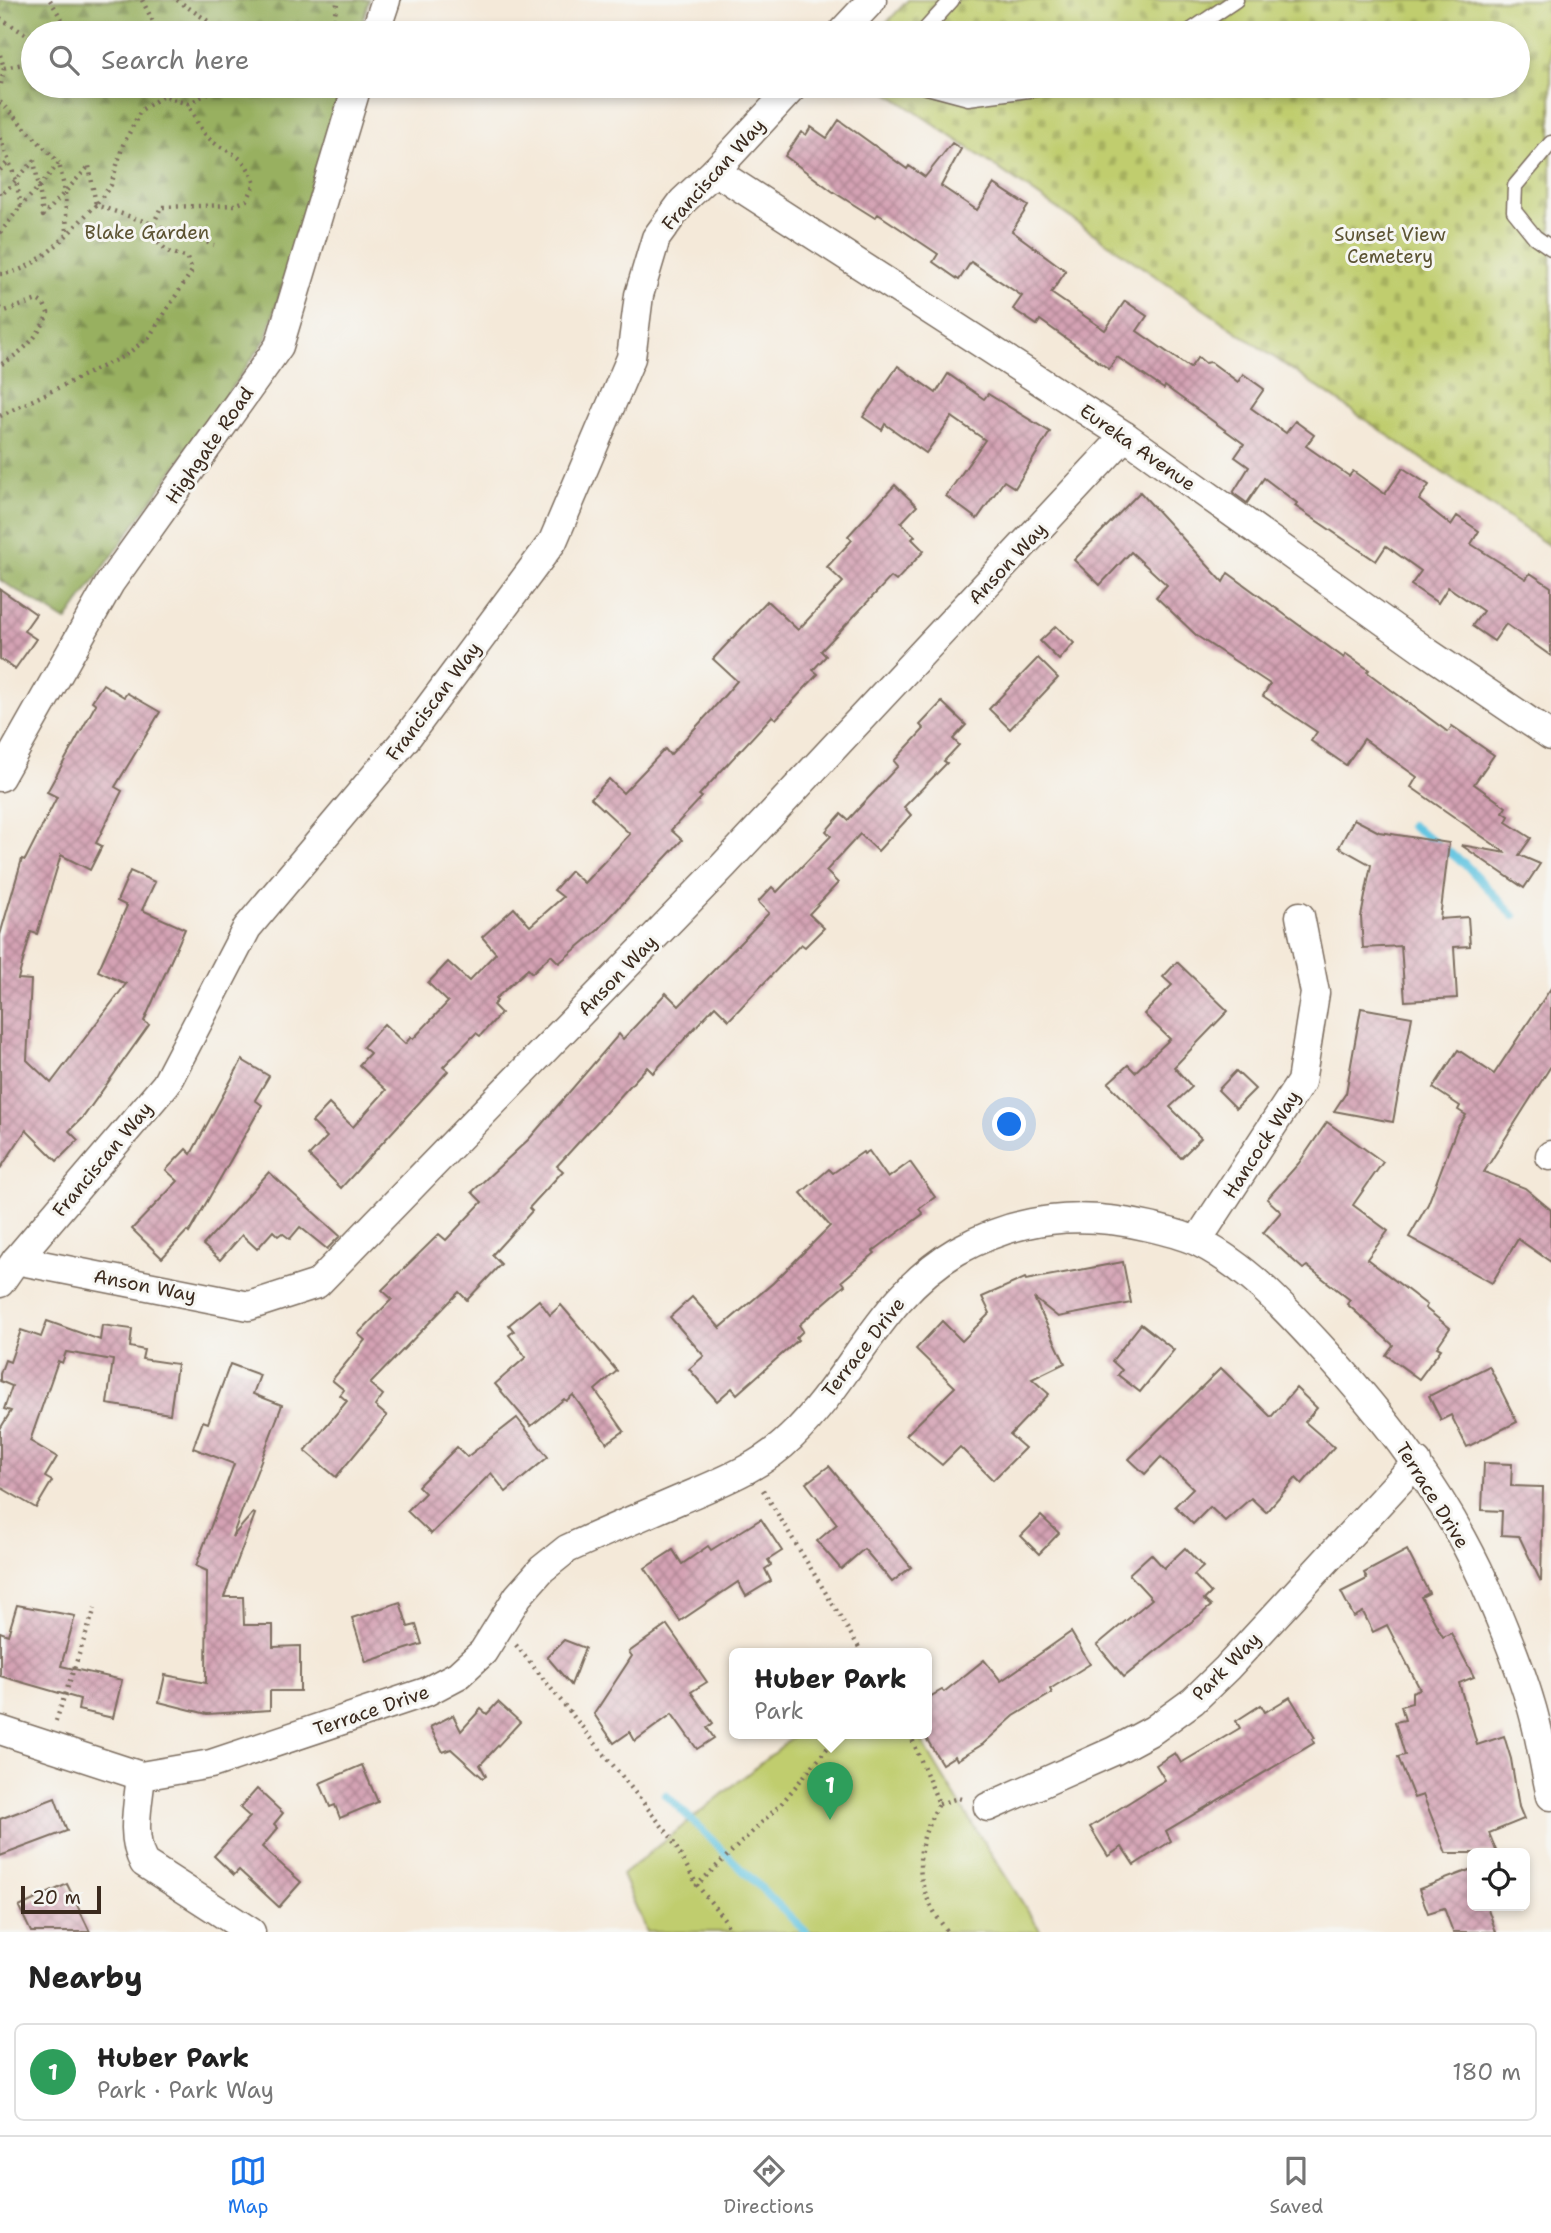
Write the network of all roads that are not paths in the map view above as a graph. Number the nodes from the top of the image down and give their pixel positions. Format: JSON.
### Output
{"nodes":[{"id":1,"x":386,"y":0,"type":"edge"},
{"id":2,"x":872,"y":0,"type":"edge"},
{"id":3,"x":952,"y":0,"type":"edge"},
{"id":4,"x":1236,"y":0,"type":"edge"},
{"id":5,"x":378,"y":21,"type":"edge"},
{"id":6,"x":852,"y":21,"type":"edge"},
{"id":7,"x":933,"y":21,"type":"edge"},
{"id":8,"x":1205,"y":21,"type":"edge"},
{"id":9,"x":353,"y":98,"type":"edge"},
{"id":10,"x":782,"y":98,"type":"edge"},
{"id":11,"x":1551,"y":143,"type":"edge"},
{"id":12,"x":715,"y":172,"type":"junction"},
{"id":13,"x":1551,"y":248,"type":"edge"},
{"id":14,"x":1125,"y":436,"type":"junction"},
{"id":15,"x":1551,"y":736,"type":"edge"},
{"id":16,"x":0,"y":777,"type":"edge"},
{"id":17,"x":1300,"y":916,"type":"dead end"},
{"id":18,"x":1197,"y":1241,"type":"junction"},
{"id":19,"x":16,"y":1260,"type":"junction"},
{"id":20,"x":0,"y":1283,"type":"edge"},
{"id":21,"x":1416,"y":1462,"type":"junction"},
{"id":22,"x":1541,"y":1703,"type":"edge"},
{"id":23,"x":0,"y":1730,"type":"edge"},
{"id":24,"x":141,"y":1776,"type":"junction"},
{"id":25,"x":1551,"y":1796,"type":"edge"},
{"id":26,"x":988,"y":1807,"type":"dead end"},
{"id":27,"x":251,"y":1932,"type":"edge"}],
"edges":[{"from":1,"to":5,"type":"street"},
{"from":2,"to":6,"type":"street"},
{"from":3,"to":7,"type":"lane"},
{"from":4,"to":8,"type":"lane"},
{"from":9,"to":16,"type":"street","name":"Highgate Road"},
{"from":10,"to":12,"type":"street","name":"Franciscan Way"},
{"from":11,"to":13,"type":"lane"},
{"from":12,"to":14,"type":"street","name":"Eureka Avenue"},
{"from":12,"to":19,"type":"street","name":"Franciscan Way"},
{"from":14,"to":15,"type":"street","name":"Eureka Avenue"},
{"from":14,"to":19,"type":"street","name":"Anson Way"},
{"from":17,"to":18,"type":"street","name":"Hancock Way"},
{"from":18,"to":21,"type":"street","name":"Terrace Drive"},
{"from":18,"to":24,"type":"street","name":"Terrace Drive"},
{"from":19,"to":20,"type":"street","name":"Franciscan Way"},
{"from":21,"to":22,"type":"street","name":"Terrace Drive"},
{"from":21,"to":26,"type":"street","name":"Park Way"},
{"from":22,"to":25,"type":"street","name":"Terrace Drive"},
{"from":23,"to":24,"type":"street","name":"Terrace Drive"},
{"from":24,"to":27,"type":"street"}]}
